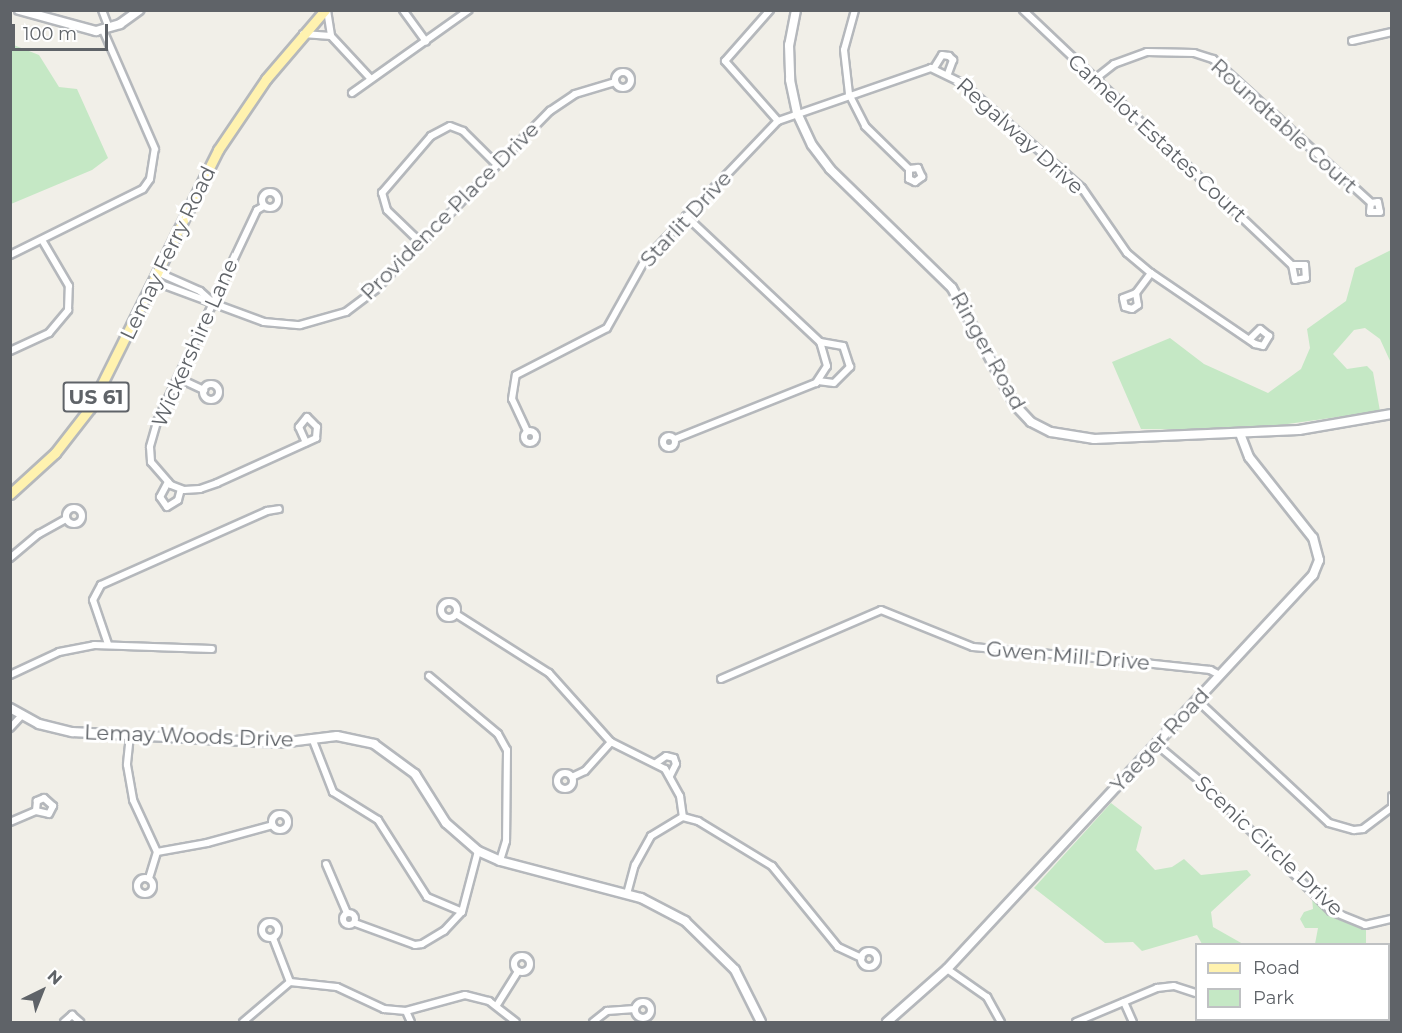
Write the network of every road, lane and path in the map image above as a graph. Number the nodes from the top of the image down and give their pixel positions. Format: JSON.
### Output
{"nodes":[{"id":1,"x":18,"y":10,"type":"edge"},
{"id":2,"x":102,"y":10,"type":"edge"},
{"id":3,"x":139,"y":10,"type":"edge"},
{"id":4,"x":326,"y":10,"type":"edge"},
{"id":5,"x":403,"y":10,"type":"edge"},
{"id":6,"x":469,"y":10,"type":"edge"},
{"id":7,"x":770,"y":10,"type":"edge"},
{"id":8,"x":796,"y":10,"type":"edge"},
{"id":9,"x":855,"y":10,"type":"edge"},
{"id":10,"x":1023,"y":10,"type":"edge"},
{"id":11,"x":106,"y":29,"type":"junction"},
{"id":12,"x":1392,"y":32,"type":"edge"},
{"id":13,"x":303,"y":34,"type":"junction"},
{"id":14,"x":331,"y":36,"type":"junction"},
{"id":15,"x":426,"y":42,"type":"junction"},
{"id":16,"x":1352,"y":42,"type":"dead end"},
{"id":17,"x":934,"y":69,"type":"junction"},
{"id":18,"x":948,"y":74,"type":"junction"},
{"id":19,"x":370,"y":78,"type":"junction"},
{"id":20,"x":1095,"y":79,"type":"junction"},
{"id":21,"x":615,"y":82,"type":"dead end"},
{"id":22,"x":352,"y":93,"type":"dead end"},
{"id":23,"x":849,"y":94,"type":"junction"},
{"id":24,"x":797,"y":113,"type":"junction"},
{"id":25,"x":778,"y":122,"type":"junction"},
{"id":26,"x":496,"y":164,"type":"junction"},
{"id":27,"x":909,"y":169,"type":"dead end"},
{"id":28,"x":1371,"y":203,"type":"dead end"},
{"id":29,"x":264,"y":206,"type":"dead end"},
{"id":30,"x":686,"y":216,"type":"junction"},
{"id":31,"x":42,"y":240,"type":"junction"},
{"id":32,"x":421,"y":243,"type":"junction"},
{"id":33,"x":10,"y":255,"type":"edge"},
{"id":34,"x":1292,"y":265,"type":"dead end"},
{"id":35,"x":1151,"y":273,"type":"junction"},
{"id":36,"x":155,"y":276,"type":"junction"},
{"id":37,"x":1136,"y":293,"type":"dead end"},
{"id":38,"x":211,"y":302,"type":"junction"},
{"id":39,"x":1251,"y":338,"type":"dead end"},
{"id":40,"x":820,"y":342,"type":"junction"},
{"id":41,"x":10,"y":351,"type":"edge"},
{"id":42,"x":178,"y":378,"type":"junction"},
{"id":43,"x":818,"y":381,"type":"junction"},
{"id":44,"x":204,"y":390,"type":"dead end"},
{"id":45,"x":1392,"y":414,"type":"edge"},
{"id":46,"x":527,"y":431,"type":"dead end"},
{"id":47,"x":1240,"y":434,"type":"junction"},
{"id":48,"x":675,"y":439,"type":"dead end"},
{"id":49,"x":306,"y":442,"type":"dead end"},
{"id":50,"x":168,"y":482,"type":"junction"},
{"id":51,"x":181,"y":489,"type":"junction"},
{"id":52,"x":10,"y":494,"type":"edge"},
{"id":53,"x":279,"y":509,"type":"dead end"},
{"id":54,"x":66,"y":519,"type":"dead end"},
{"id":55,"x":10,"y":558,"type":"edge"},
{"id":56,"x":456,"y":614,"type":"dead end"},
{"id":57,"x":108,"y":644,"type":"junction"},
{"id":58,"x":212,"y":649,"type":"dead end"},
{"id":59,"x":10,"y":675,"type":"edge"},
{"id":60,"x":1220,"y":675,"type":"junction"},
{"id":61,"x":429,"y":676,"type":"dead end"},
{"id":62,"x":721,"y":679,"type":"dead end"},
{"id":63,"x":1197,"y":700,"type":"junction"},
{"id":64,"x":10,"y":708,"type":"edge"},
{"id":65,"x":21,"y":716,"type":"junction"},
{"id":66,"x":10,"y":728,"type":"edge"},
{"id":67,"x":130,"y":735,"type":"junction"},
{"id":68,"x":312,"y":738,"type":"junction"},
{"id":69,"x":611,"y":742,"type":"junction"},
{"id":70,"x":1156,"y":744,"type":"junction"},
{"id":71,"x":656,"y":763,"type":"junction"},
{"id":72,"x":670,"y":776,"type":"junction"},
{"id":73,"x":572,"y":777,"type":"dead end"},
{"id":74,"x":1392,"y":796,"type":"edge"},
{"id":75,"x":1392,"y":806,"type":"edge"},
{"id":76,"x":36,"y":811,"type":"dead end"},
{"id":77,"x":683,"y":817,"type":"junction"},
{"id":78,"x":10,"y":822,"type":"edge"},
{"id":79,"x":273,"y":825,"type":"dead end"},
{"id":80,"x":478,"y":851,"type":"junction"},
{"id":81,"x":157,"y":852,"type":"junction"},
{"id":82,"x":500,"y":861,"type":"junction"},
{"id":83,"x":326,"y":864,"type":"dead end"},
{"id":84,"x":149,"y":879,"type":"dead end"},
{"id":85,"x":627,"y":894,"type":"junction"},
{"id":86,"x":462,"y":912,"type":"junction"},
{"id":87,"x":1392,"y":919,"type":"edge"},
{"id":88,"x":273,"y":938,"type":"dead end"},
{"id":89,"x":862,"y":958,"type":"dead end"},
{"id":90,"x":946,"y":969,"type":"junction"},
{"id":91,"x":518,"y":971,"type":"dead end"},
{"id":92,"x":290,"y":982,"type":"junction"},
{"id":93,"x":1195,"y":992,"type":"edge"},
{"id":94,"x":1124,"y":1002,"type":"junction"},
{"id":95,"x":496,"y":1005,"type":"junction"},
{"id":96,"x":635,"y":1009,"type":"dead end"},
{"id":97,"x":406,"y":1011,"type":"junction"},
{"id":98,"x":64,"y":1023,"type":"edge"},
{"id":99,"x":80,"y":1023,"type":"edge"},
{"id":100,"x":243,"y":1023,"type":"edge"},
{"id":101,"x":411,"y":1023,"type":"edge"},
{"id":102,"x":516,"y":1023,"type":"edge"},
{"id":103,"x":593,"y":1023,"type":"edge"},
{"id":104,"x":761,"y":1023,"type":"edge"},
{"id":105,"x":887,"y":1023,"type":"edge"},
{"id":106,"x":1001,"y":1023,"type":"edge"},
{"id":107,"x":1076,"y":1023,"type":"edge"},
{"id":108,"x":1133,"y":1023,"type":"edge"}],
"edges":[{"from":1,"to":11,"type":"street"},
{"from":2,"to":11,"type":"street"},
{"from":3,"to":11,"type":"street"},
{"from":4,"to":13,"type":"main road","name":"Lemay Ferry Road","number":"US 61"},
{"from":4,"to":14,"type":"street"},
{"from":5,"to":15,"type":"street"},
{"from":6,"to":15,"type":"street"},
{"from":7,"to":25,"type":"street"},
{"from":8,"to":24,"type":"street","name":"Ringer Road"},
{"from":9,"to":23,"type":"street"},
{"from":10,"to":20,"type":"street","name":"Camelot Estates Court"},
{"from":11,"to":31,"type":"street"},
{"from":12,"to":16,"type":"street"},
{"from":13,"to":14,"type":"street"},
{"from":13,"to":36,"type":"main road","name":"Lemay Ferry Road","number":"US 61"},
{"from":14,"to":19,"type":"street"},
{"from":15,"to":19,"type":"street"},
{"from":17,"to":18,"type":"street","name":"Regalway Drive"},
{"from":17,"to":18,"type":"street","name":"Regalway Drive"},
{"from":17,"to":23,"type":"street","name":"Regalway Drive"},
{"from":18,"to":35,"type":"street","name":"Regalway Drive"},
{"from":19,"to":22,"type":"street"},
{"from":20,"to":28,"type":"street","name":"Roundtable Court"},
{"from":20,"to":34,"type":"street","name":"Camelot Estates Court"},
{"from":21,"to":26,"type":"street","name":"Providence Place Drive"},
{"from":23,"to":24,"type":"street","name":"Regalway Drive"},
{"from":23,"to":27,"type":"street"},
{"from":24,"to":25,"type":"street","name":"Starlit Drive"},
{"from":24,"to":47,"type":"street","name":"Ringer Road"},
{"from":25,"to":30,"type":"street","name":"Starlit Drive"},
{"from":26,"to":32,"type":"street","name":"Providence Place Drive"},
{"from":26,"to":32,"type":"street"},
{"from":29,"to":38,"type":"street","name":"Wickershire Lane"},
{"from":30,"to":40,"type":"street"},
{"from":30,"to":46,"type":"street","name":"Starlit Drive"},
{"from":31,"to":33,"type":"street"},
{"from":31,"to":41,"type":"street"},
{"from":32,"to":38,"type":"street","name":"Providence Place Drive"},
{"from":35,"to":37,"type":"street"},
{"from":35,"to":39,"type":"street","name":"Regalway Drive"},
{"from":36,"to":38,"type":"street","name":"Providence Place Drive"},
{"from":36,"to":52,"type":"main road","name":"Lemay Ferry Road","number":"US 61"},
{"from":38,"to":42,"type":"street","name":"Wickershire Lane"},
{"from":40,"to":43,"type":"street"},
{"from":40,"to":43,"type":"street"},
{"from":42,"to":44,"type":"street"},
{"from":42,"to":50,"type":"street","name":"Wickershire Lane"},
{"from":43,"to":48,"type":"street"},
{"from":45,"to":47,"type":"street","name":"Ringer Road"},
{"from":47,"to":60,"type":"street","name":"Yaeger Road"},
{"from":49,"to":51,"type":"street"},
{"from":50,"to":51,"type":"street","name":"Wickershire Lane"},
{"from":50,"to":51,"type":"street"},
{"from":53,"to":57,"type":"street"},
{"from":54,"to":55,"type":"street"},
{"from":56,"to":69,"type":"street"},
{"from":57,"to":58,"type":"street"},
{"from":57,"to":59,"type":"street"},
{"from":60,"to":62,"type":"street","name":"Gwen Mill Drive"},
{"from":60,"to":63,"type":"street","name":"Yaeger Road"},
{"from":61,"to":82,"type":"street"},
{"from":63,"to":70,"type":"street","name":"Yaeger Road"},
{"from":63,"to":75,"type":"street"},
{"from":64,"to":65,"type":"street","name":"Lemay Woods Drive"},
{"from":65,"to":66,"type":"street"},
{"from":65,"to":67,"type":"street","name":"Lemay Woods Drive"},
{"from":67,"to":68,"type":"street","name":"Lemay Woods Drive"},
{"from":67,"to":81,"type":"street"},
{"from":68,"to":80,"type":"street","name":"Lemay Woods Drive"},
{"from":68,"to":86,"type":"street"},
{"from":69,"to":71,"type":"street"},
{"from":69,"to":73,"type":"street"},
{"from":70,"to":87,"type":"street","name":"Scenic Circle Drive"},
{"from":70,"to":90,"type":"street","name":"Yaeger Road"},
{"from":71,"to":72,"type":"street"},
{"from":71,"to":72,"type":"street"},
{"from":72,"to":77,"type":"street"},
{"from":74,"to":75,"type":"street"},
{"from":76,"to":78,"type":"street"},
{"from":77,"to":85,"type":"street"},
{"from":77,"to":89,"type":"street"},
{"from":79,"to":81,"type":"street"},
{"from":80,"to":82,"type":"street","name":"Lemay Woods Drive"},
{"from":80,"to":86,"type":"street"},
{"from":81,"to":84,"type":"street"},
{"from":82,"to":85,"type":"street","name":"Lemay Woods Drive"},
{"from":83,"to":86,"type":"street"},
{"from":85,"to":104,"type":"street","name":"Lemay Woods Drive"},
{"from":88,"to":92,"type":"street"},
{"from":90,"to":105,"type":"street","name":"Yaeger Road"},
{"from":90,"to":106,"type":"street"},
{"from":91,"to":95,"type":"street"},
{"from":92,"to":97,"type":"street"},
{"from":92,"to":100,"type":"street"},
{"from":93,"to":94,"type":"street"},
{"from":94,"to":107,"type":"street"},
{"from":94,"to":108,"type":"street"},
{"from":95,"to":97,"type":"street"},
{"from":95,"to":102,"type":"street"},
{"from":96,"to":103,"type":"street"},
{"from":97,"to":101,"type":"street"},
{"from":98,"to":99,"type":"street"}]}
